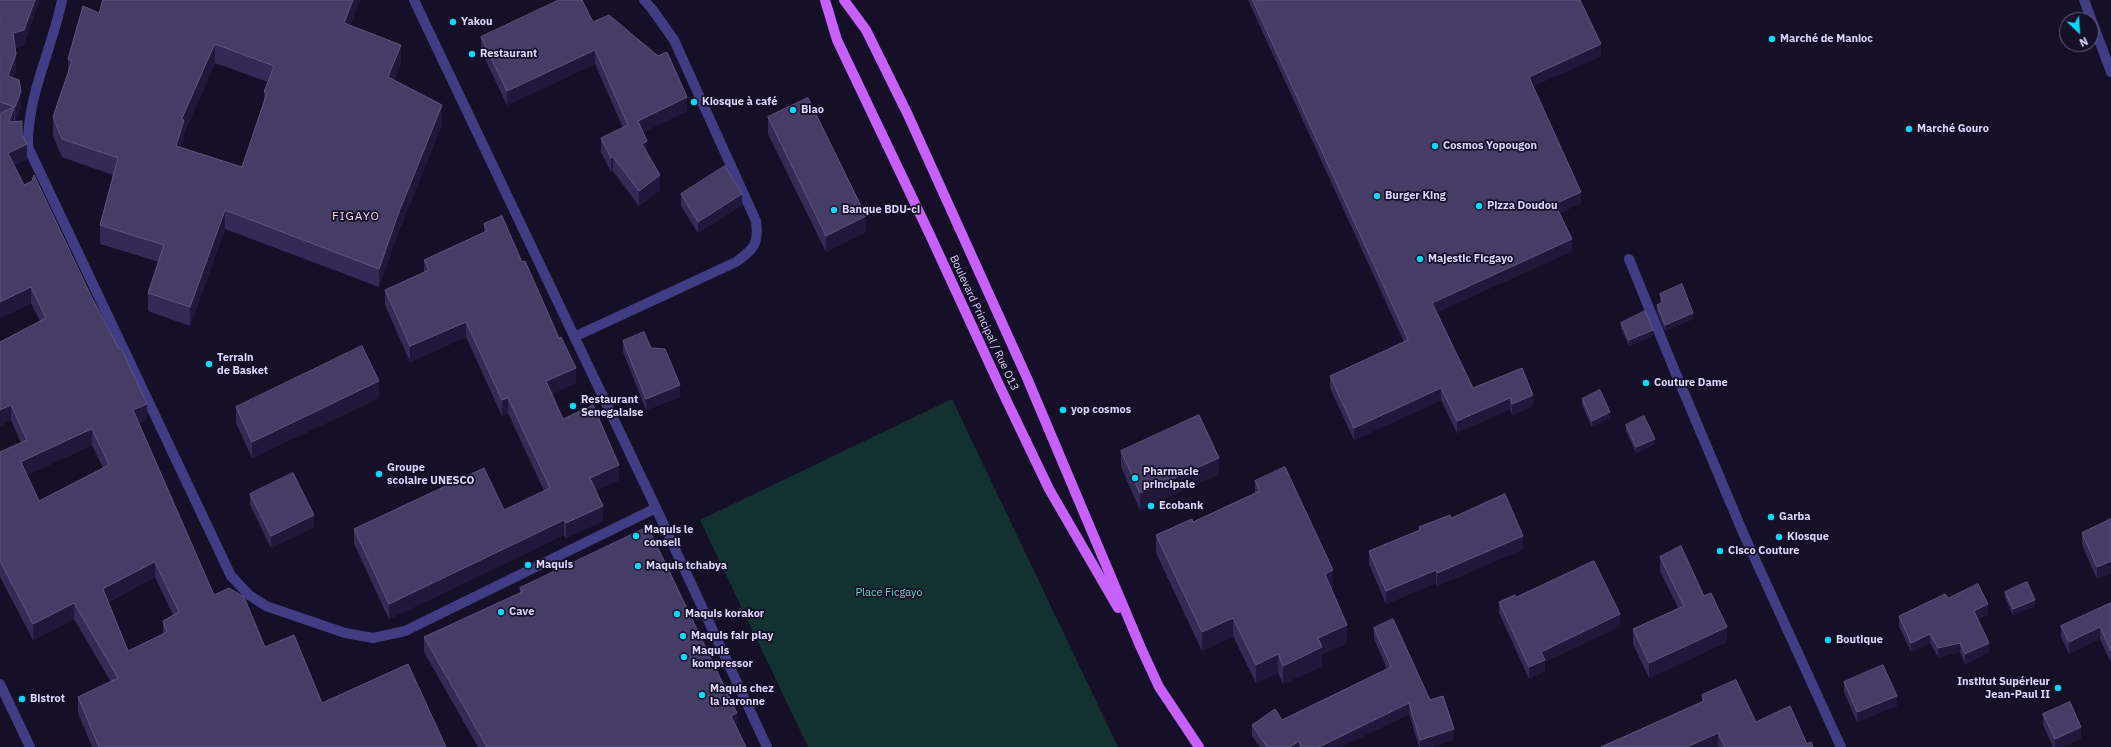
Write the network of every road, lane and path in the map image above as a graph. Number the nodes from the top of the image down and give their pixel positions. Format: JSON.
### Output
{"nodes":[{"id":1,"x":62,"y":0,"type":"edge"},
{"id":2,"x":414,"y":0,"type":"edge"},
{"id":3,"x":644,"y":0,"type":"edge"},
{"id":4,"x":825,"y":0,"type":"edge"},
{"id":5,"x":844,"y":0,"type":"edge"},
{"id":6,"x":2084,"y":0,"type":"edge"},
{"id":7,"x":2110,"y":66,"type":"edge"},
{"id":8,"x":1629,"y":258,"type":"dead end"},
{"id":9,"x":574,"y":337,"type":"junction"},
{"id":10,"x":656,"y":508,"type":"junction"},
{"id":11,"x":1141,"y":648,"type":"junction"},
{"id":12,"x":0,"y":684,"type":"edge"},
{"id":13,"x":30,"y":747,"type":"edge"},
{"id":14,"x":767,"y":747,"type":"edge"},
{"id":15,"x":1199,"y":747,"type":"edge"},
{"id":16,"x":1841,"y":747,"type":"edge"}],
"edges":[{"from":1,"to":10,"type":"street"},
{"from":2,"to":9,"type":"street"},
{"from":3,"to":9,"type":"street"},
{"from":4,"to":11,"type":"main road","name":"Boulevard Principal / Rue O13"},
{"from":5,"to":11,"type":"main road","name":"Boulevard Principal / Rue O13"},
{"from":6,"to":7,"type":"street"},
{"from":8,"to":16,"type":"street"},
{"from":9,"to":10,"type":"street"},
{"from":10,"to":14,"type":"street"},
{"from":11,"to":15,"type":"main road","name":"Boulevard Principal / Rue O13"},
{"from":12,"to":13,"type":"street"}]}
